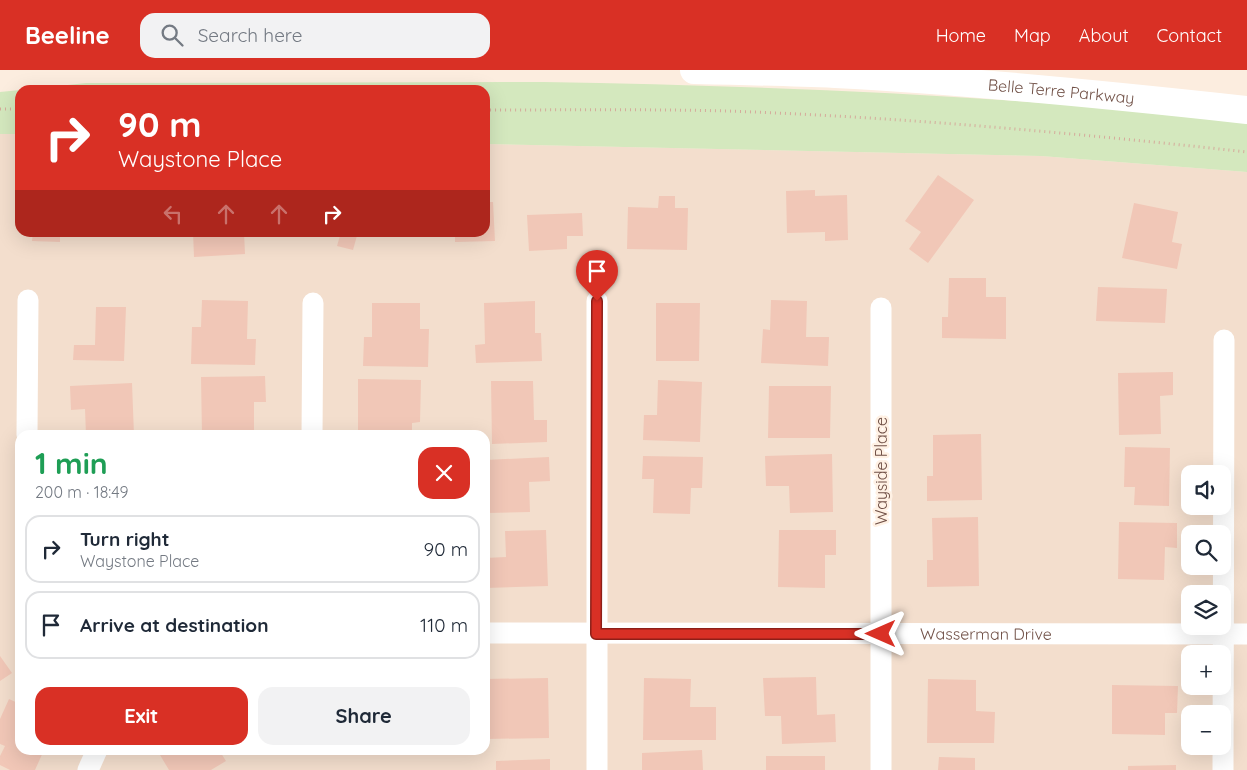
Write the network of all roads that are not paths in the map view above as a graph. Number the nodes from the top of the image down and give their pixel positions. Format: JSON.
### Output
{"nodes":[{"id":1,"x":694,"y":70,"type":"edge"},
{"id":2,"x":1247,"y":110,"type":"edge"},
{"id":3,"x":28,"y":300,"type":"dead end"},
{"id":4,"x":597,"y":301,"type":"dead end"},
{"id":5,"x":313,"y":303,"type":"dead end"},
{"id":6,"x":882,"y":308,"type":"dead end"},
{"id":7,"x":1224,"y":340,"type":"dead end"},
{"id":8,"x":27,"y":430,"type":"edge"},
{"id":9,"x":312,"y":430,"type":"edge"},
{"id":10,"x":1223,"y":585,"type":"edge"},
{"id":11,"x":490,"y":633,"type":"edge"},
{"id":12,"x":596,"y":634,"type":"junction"},
{"id":13,"x":881,"y":634,"type":"junction"},
{"id":14,"x":1181,"y":634,"type":"edge"},
{"id":15,"x":1231,"y":634,"type":"edge"},
{"id":16,"x":1247,"y":634,"type":"edge"},
{"id":17,"x":1223,"y":635,"type":"edge"},
{"id":18,"x":94,"y":755,"type":"edge"},
{"id":19,"x":88,"y":770,"type":"edge"},
{"id":20,"x":597,"y":770,"type":"edge"},
{"id":21,"x":881,"y":770,"type":"edge"},
{"id":22,"x":1223,"y":770,"type":"edge"}],
"edges":[{"from":1,"to":2,"type":"main road","name":"Belle Terre Parkway"},
{"from":3,"to":8,"type":"street"},
{"from":4,"to":12,"type":"street"},
{"from":5,"to":9,"type":"street"},
{"from":6,"to":13,"type":"street","name":"Wayside Place"},
{"from":7,"to":10,"type":"street"},
{"from":11,"to":12,"type":"street","name":"Wasserman Drive"},
{"from":12,"to":13,"type":"street","name":"Wasserman Drive"},
{"from":12,"to":20,"type":"street"},
{"from":13,"to":14,"type":"street","name":"Wasserman Drive"},
{"from":13,"to":21,"type":"street","name":"Wayside Place"},
{"from":15,"to":16,"type":"street","name":"Wasserman Drive"},
{"from":17,"to":22,"type":"street"},
{"from":18,"to":19,"type":"street"}]}
